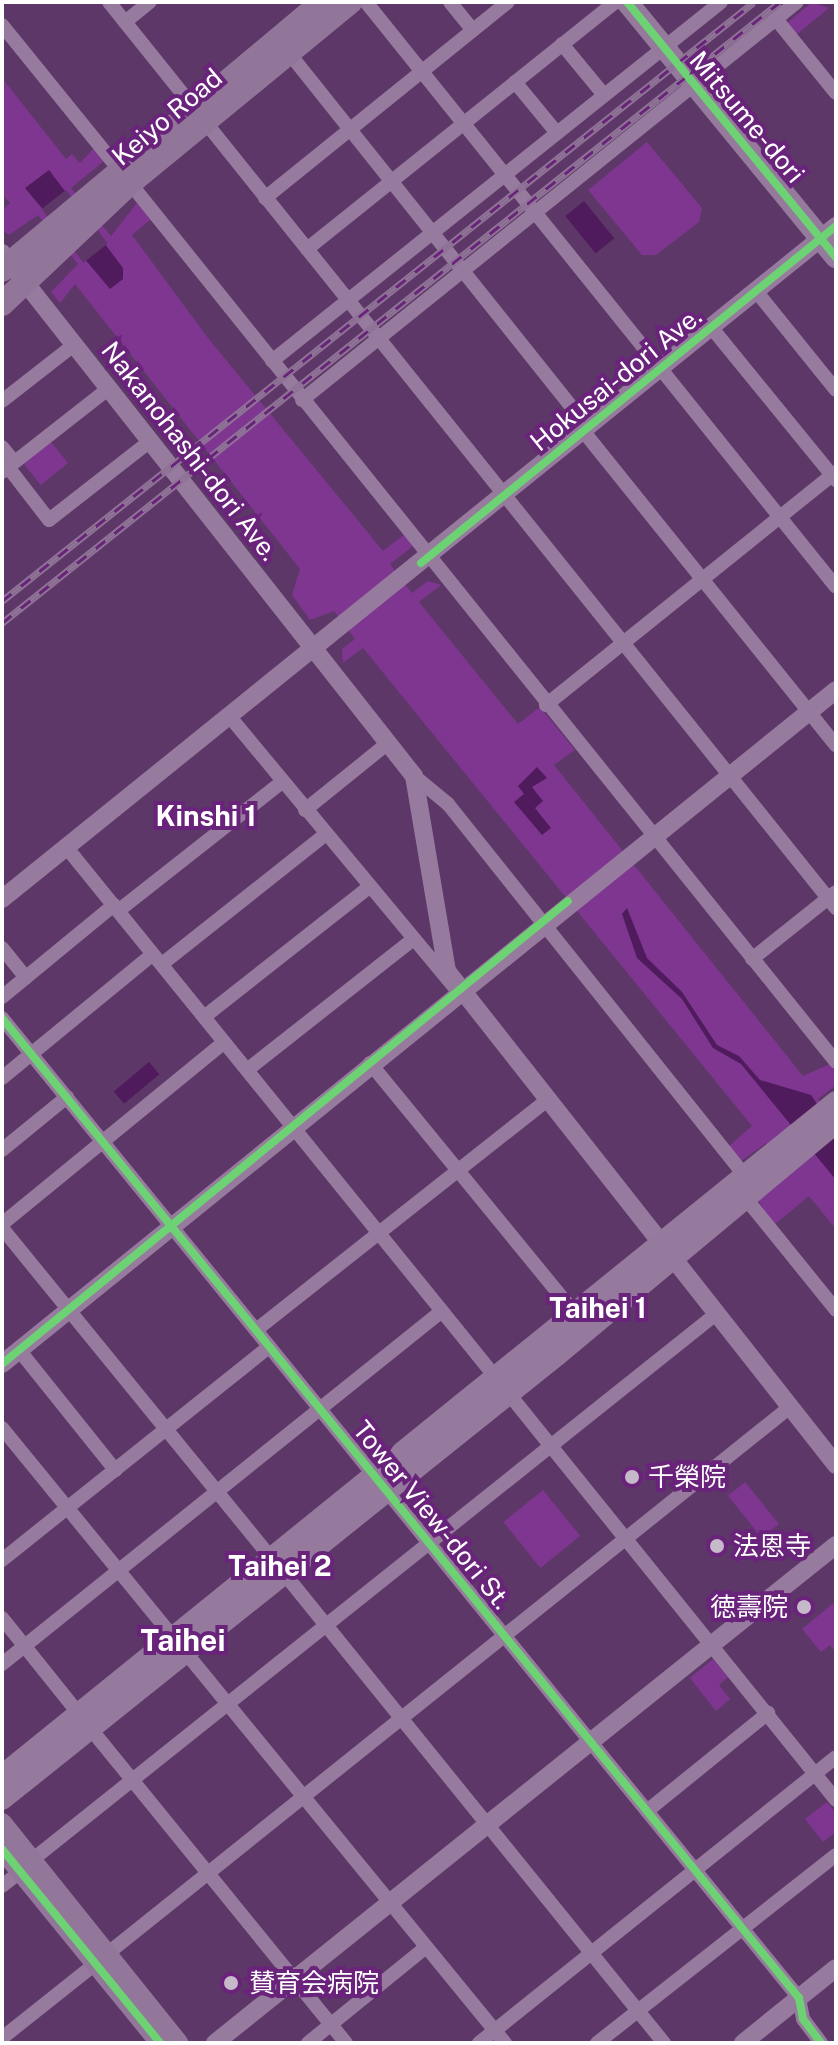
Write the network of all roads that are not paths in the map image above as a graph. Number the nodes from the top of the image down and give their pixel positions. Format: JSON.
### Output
{"nodes":[{"id":1,"x":109,"y":2,"type":"edge"},
{"id":2,"x":150,"y":2,"type":"edge"},
{"id":3,"x":322,"y":2,"type":"edge"},
{"id":4,"x":350,"y":2,"type":"edge"},
{"id":5,"x":366,"y":2,"type":"edge"},
{"id":6,"x":450,"y":2,"type":"edge"},
{"id":7,"x":508,"y":2,"type":"edge"},
{"id":8,"x":721,"y":2,"type":"edge"},
{"id":9,"x":797,"y":2,"type":"edge"},
{"id":10,"x":630,"y":4,"type":"edge"},
{"id":11,"x":776,"y":19,"type":"junction"},
{"id":12,"x":125,"y":22,"type":"junction"},
{"id":13,"x":2,"y":25,"type":"edge"},
{"id":14,"x":473,"y":30,"type":"junction"},
{"id":15,"x":562,"y":44,"type":"junction"},
{"id":16,"x":663,"y":48,"type":"junction"},
{"id":17,"x":289,"y":53,"type":"junction"},
{"id":18,"x":422,"y":72,"type":"junction"},
{"id":19,"x":515,"y":82,"type":"junction"},
{"id":20,"x":694,"y":85,"type":"junction"},
{"id":21,"x":836,"y":93,"type":"edge"},
{"id":22,"x":604,"y":95,"type":"junction"},
{"id":23,"x":198,"y":114,"type":"junction"},
{"id":24,"x":464,"y":123,"type":"junction"},
{"id":25,"x":350,"y":130,"type":"junction"},
{"id":26,"x":557,"y":133,"type":"junction"},
{"id":27,"x":506,"y":174,"type":"junction"},
{"id":28,"x":124,"y":176,"type":"junction"},
{"id":29,"x":391,"y":181,"type":"junction"},
{"id":30,"x":265,"y":198,"type":"junction"},
{"id":31,"x":536,"y":212,"type":"junction"},
{"id":32,"x":432,"y":232,"type":"junction"},
{"id":33,"x":828,"y":232,"type":"edge"},
{"id":34,"x":55,"y":240,"type":"junction"},
{"id":35,"x":307,"y":249,"type":"junction"},
{"id":36,"x":836,"y":257,"type":"edge"},
{"id":37,"x":5,"y":262,"type":"edge"},
{"id":38,"x":463,"y":270,"type":"junction"},
{"id":39,"x":27,"y":283,"type":"junction"},
{"id":40,"x":756,"y":291,"type":"junction"},
{"id":41,"x":347,"y":300,"type":"junction"},
{"id":42,"x":2,"y":304,"type":"edge"},
{"id":43,"x":711,"y":327,"type":"junction"},
{"id":44,"x":379,"y":339,"type":"junction"},
{"id":45,"x":74,"y":345,"type":"junction"},
{"id":46,"x":272,"y":361,"type":"junction"},
{"id":47,"x":661,"y":368,"type":"junction"},
{"id":48,"x":108,"y":389,"type":"junction"},
{"id":49,"x":836,"y":390,"type":"edge"},
{"id":50,"x":302,"y":400,"type":"junction"},
{"id":51,"x":2,"y":401,"type":"edge"},
{"id":52,"x":586,"y":430,"type":"junction"},
{"id":53,"x":150,"y":441,"type":"junction"},
{"id":54,"x":2,"y":447,"type":"edge"},
{"id":55,"x":8,"y":467,"type":"edge"},
{"id":56,"x":835,"y":476,"type":"edge"},
{"id":57,"x":505,"y":496,"type":"junction"},
{"id":58,"x":779,"y":517,"type":"junction"},
{"id":59,"x":425,"y":560,"type":"junction"},
{"id":60,"x":702,"y":579,"type":"junction"},
{"id":61,"x":836,"y":587,"type":"edge"},
{"id":62,"x":624,"y":644,"type":"junction"},
{"id":63,"x":314,"y":650,"type":"junction"},
{"id":64,"x":836,"y":690,"type":"edge"},
{"id":65,"x":546,"y":705,"type":"junction"},
{"id":66,"x":808,"y":711,"type":"junction"},
{"id":67,"x":230,"y":717,"type":"junction"},
{"id":68,"x":388,"y":743,"type":"junction"},
{"id":69,"x":836,"y":745,"type":"edge"},
{"id":70,"x":729,"y":774,"type":"junction"},
{"id":71,"x":414,"y":776,"type":"junction"},
{"id":72,"x":282,"y":782,"type":"junction"},
{"id":73,"x":305,"y":810,"type":"junction"},
{"id":74,"x":325,"y":835,"type":"junction"},
{"id":75,"x":652,"y":835,"type":"junction"},
{"id":76,"x":67,"y":848,"type":"junction"},
{"id":77,"x":368,"y":888,"type":"junction"},
{"id":78,"x":2,"y":899,"type":"edge"},
{"id":79,"x":833,"y":900,"type":"edge"},
{"id":80,"x":116,"y":908,"type":"junction"},
{"id":81,"x":542,"y":922,"type":"junction"},
{"id":82,"x":411,"y":941,"type":"junction"},
{"id":83,"x":2,"y":948,"type":"edge"},
{"id":84,"x":158,"y":959,"type":"junction"},
{"id":85,"x":752,"y":959,"type":"junction"},
{"id":86,"x":26,"y":978,"type":"junction"},
{"id":87,"x":458,"y":991,"type":"junction"},
{"id":88,"x":2,"y":997,"type":"edge"},
{"id":89,"x":204,"y":1017,"type":"junction"},
{"id":90,"x":2,"y":1018,"type":"edge"},
{"id":91,"x":224,"y":1042,"type":"junction"},
{"id":92,"x":32,"y":1054,"type":"junction"},
{"id":93,"x":836,"y":1062,"type":"edge"},
{"id":94,"x":370,"y":1063,"type":"junction"},
{"id":95,"x":247,"y":1070,"type":"junction"},
{"id":96,"x":2,"y":1078,"type":"edge"},
{"id":97,"x":67,"y":1097,"type":"junction"},
{"id":98,"x":546,"y":1101,"type":"junction"},
{"id":99,"x":833,"y":1111,"type":"edge"},
{"id":100,"x":293,"y":1126,"type":"junction"},
{"id":101,"x":103,"y":1141,"type":"junction"},
{"id":102,"x":2,"y":1150,"type":"edge"},
{"id":103,"x":458,"y":1171,"type":"junction"},
{"id":104,"x":743,"y":1185,"type":"junction"},
{"id":105,"x":2,"y":1226,"type":"edge"},
{"id":106,"x":171,"y":1226,"type":"junction"},
{"id":107,"x":379,"y":1234,"type":"junction"},
{"id":108,"x":668,"y":1253,"type":"junction"},
{"id":109,"x":68,"y":1309,"type":"junction"},
{"id":110,"x":836,"y":1310,"type":"edge"},
{"id":111,"x":442,"y":1311,"type":"junction"},
{"id":112,"x":716,"y":1314,"type":"junction"},
{"id":113,"x":577,"y":1316,"type":"junction"},
{"id":114,"x":256,"y":1330,"type":"junction"},
{"id":115,"x":269,"y":1347,"type":"junction"},
{"id":116,"x":19,"y":1350,"type":"junction"},
{"id":117,"x":2,"y":1364,"type":"edge"},
{"id":118,"x":503,"y":1386,"type":"junction"},
{"id":119,"x":790,"y":1407,"type":"junction"},
{"id":120,"x":320,"y":1409,"type":"junction"},
{"id":121,"x":2,"y":1428,"type":"edge"},
{"id":122,"x":166,"y":1429,"type":"junction"},
{"id":123,"x":551,"y":1447,"type":"junction"},
{"id":124,"x":836,"y":1465,"type":"edge"},
{"id":125,"x":115,"y":1470,"type":"junction"},
{"id":126,"x":380,"y":1483,"type":"junction"},
{"id":127,"x":217,"y":1492,"type":"junction"},
{"id":128,"x":67,"y":1508,"type":"junction"},
{"id":129,"x":625,"y":1539,"type":"junction"},
{"id":130,"x":430,"y":1544,"type":"junction"},
{"id":131,"x":836,"y":1545,"type":"edge"},
{"id":132,"x":2,"y":1560,"type":"edge"},
{"id":133,"x":278,"y":1566,"type":"junction"},
{"id":134,"x":118,"y":1571,"type":"junction"},
{"id":135,"x":2,"y":1618,"type":"edge"},
{"id":136,"x":327,"y":1626,"type":"junction"},
{"id":137,"x":505,"y":1635,"type":"junction"},
{"id":138,"x":179,"y":1645,"type":"junction"},
{"id":139,"x":712,"y":1645,"type":"junction"},
{"id":140,"x":25,"y":1646,"type":"junction"},
{"id":141,"x":2,"y":1664,"type":"edge"},
{"id":142,"x":229,"y":1706,"type":"junction"},
{"id":143,"x":768,"y":1713,"type":"junction"},
{"id":144,"x":402,"y":1719,"type":"junction"},
{"id":145,"x":84,"y":1721,"type":"junction"},
{"id":146,"x":591,"y":1742,"type":"junction"},
{"id":147,"x":836,"y":1757,"type":"edge"},
{"id":148,"x":815,"y":1773,"type":"junction"},
{"id":149,"x":2,"y":1776,"type":"edge"},
{"id":150,"x":134,"y":1781,"type":"junction"},
{"id":151,"x":304,"y":1797,"type":"junction"},
{"id":152,"x":2,"y":1799,"type":"edge"},
{"id":153,"x":836,"y":1800,"type":"edge"},
{"id":154,"x":647,"y":1811,"type":"junction"},
{"id":155,"x":2,"y":1823,"type":"edge"},
{"id":156,"x":488,"y":1825,"type":"junction"},
{"id":157,"x":2,"y":1849,"type":"edge"},
{"id":158,"x":836,"y":1855,"type":"edge"},
{"id":159,"x":26,"y":1866,"type":"junction"},
{"id":160,"x":695,"y":1870,"type":"junction"},
{"id":161,"x":209,"y":1874,"type":"junction"},
{"id":162,"x":2,"y":1886,"type":"edge"},
{"id":163,"x":390,"y":1903,"type":"junction"},
{"id":164,"x":742,"y":1929,"type":"junction"},
{"id":165,"x":426,"y":1947,"type":"junction"},
{"id":166,"x":592,"y":1953,"type":"junction"},
{"id":167,"x":101,"y":1959,"type":"junction"},
{"id":168,"x":836,"y":1968,"type":"edge"},
{"id":169,"x":294,"y":1979,"type":"junction"},
{"id":170,"x":799,"y":1998,"type":"junction"},
{"id":171,"x":638,"y":2011,"type":"junction"},
{"id":172,"x":331,"y":2025,"type":"junction"},
{"id":173,"x":494,"y":2030,"type":"junction"},
{"id":174,"x":2,"y":2038,"type":"edge"},
{"id":175,"x":160,"y":2043,"type":"edge"},
{"id":176,"x":178,"y":2043,"type":"edge"},
{"id":177,"x":215,"y":2043,"type":"edge"},
{"id":178,"x":308,"y":2043,"type":"edge"},
{"id":179,"x":346,"y":2043,"type":"edge"},
{"id":180,"x":479,"y":2043,"type":"edge"},
{"id":181,"x":505,"y":2043,"type":"edge"},
{"id":182,"x":597,"y":2043,"type":"edge"},
{"id":183,"x":664,"y":2043,"type":"edge"},
{"id":184,"x":743,"y":2043,"type":"edge"},
{"id":185,"x":821,"y":2043,"type":"edge"}],
"edges":[{"from":1,"to":12,"type":"street"},
{"from":2,"to":12,"type":"street"},
{"from":3,"to":23,"type":"highway","name":"Keiyo Road"},
{"from":4,"to":17,"type":"highway","name":"Keiyo Road"},
{"from":5,"to":18,"type":"street"},
{"from":6,"to":14,"type":"street"},
{"from":7,"to":14,"type":"street"},
{"from":8,"to":16,"type":"street"},
{"from":9,"to":11,"type":"street"},
{"from":10,"to":15,"type":"street"},
{"from":10,"to":16,"type":"main road","name":"Mitsume-dori"},
{"from":11,"to":20,"type":"street"},
{"from":11,"to":21,"type":"street"},
{"from":12,"to":23,"type":"street"},
{"from":13,"to":28,"type":"street"},
{"from":14,"to":18,"type":"street"},
{"from":15,"to":19,"type":"street"},
{"from":15,"to":22,"type":"street"},
{"from":16,"to":20,"type":"main road","name":"Mitsume-dori"},
{"from":16,"to":22,"type":"street"},
{"from":17,"to":23,"type":"highway","name":"Keiyo Road"},
{"from":17,"to":25,"type":"street"},
{"from":18,"to":24,"type":"street"},
{"from":18,"to":25,"type":"street"},
{"from":19,"to":24,"type":"street"},
{"from":19,"to":26,"type":"street"},
{"from":20,"to":31,"type":"street"},
{"from":20,"to":33,"type":"main road","name":"Mitsume-dori"},
{"from":22,"to":26,"type":"street"},
{"from":23,"to":28,"type":"highway","name":"Keiyo Road"},
{"from":23,"to":30,"type":"street"},
{"from":24,"to":27,"type":"street"},
{"from":24,"to":29,"type":"street"},
{"from":25,"to":29,"type":"street"},
{"from":25,"to":30,"type":"street"},
{"from":26,"to":27,"type":"street"},
{"from":27,"to":31,"type":"street"},
{"from":27,"to":32,"type":"street"},
{"from":28,"to":34,"type":"highway","name":"Keiyo Road"},
{"from":28,"to":46,"type":"street"},
{"from":29,"to":32,"type":"street"},
{"from":29,"to":35,"type":"street"},
{"from":30,"to":35,"type":"street"},
{"from":31,"to":38,"type":"street"},
{"from":31,"to":47,"type":"street"},
{"from":32,"to":38,"type":"street"},
{"from":32,"to":41,"type":"street"},
{"from":33,"to":36,"type":"main road","name":"Mitsume-dori"},
{"from":33,"to":40,"type":"street","name":"Hokusai-dori Ave."},
{"from":34,"to":37,"type":"highway"},
{"from":34,"to":39,"type":"highway","name":"Keiyo Road"},
{"from":35,"to":41,"type":"street"},
{"from":37,"to":39,"type":"street","name":"Nakanohashi-dori Ave."},
{"from":38,"to":44,"type":"street"},
{"from":38,"to":52,"type":"street"},
{"from":39,"to":42,"type":"highway","name":"Keiyo Road"},
{"from":39,"to":45,"type":"street","name":"Nakanohashi-dori Ave."},
{"from":40,"to":43,"type":"street","name":"Hokusai-dori Ave."},
{"from":40,"to":49,"type":"street"},
{"from":41,"to":44,"type":"street"},
{"from":41,"to":46,"type":"street"},
{"from":43,"to":47,"type":"street","name":"Hokusai-dori Ave."},
{"from":43,"to":56,"type":"street"},
{"from":44,"to":50,"type":"street"},
{"from":44,"to":57,"type":"street"},
{"from":45,"to":48,"type":"street","name":"Nakanohashi-dori Ave."},
{"from":45,"to":51,"type":"street"},
{"from":46,"to":50,"type":"street"},
{"from":47,"to":52,"type":"street","name":"Hokusai-dori Ave."},
{"from":47,"to":58,"type":"street"},
{"from":48,"to":53,"type":"street","name":"Nakanohashi-dori Ave."},
{"from":48,"to":55,"type":"street"},
{"from":50,"to":59,"type":"street"},
{"from":52,"to":57,"type":"street","name":"Hokusai-dori Ave."},
{"from":52,"to":60,"type":"street"},
{"from":53,"to":55,"type":"street"},
{"from":53,"to":63,"type":"street","name":"Nakanohashi-dori Ave."},
{"from":54,"to":55,"type":"street"},
{"from":56,"to":58,"type":"street"},
{"from":57,"to":59,"type":"street","name":"Hokusai-dori Ave."},
{"from":57,"to":62,"type":"street"},
{"from":58,"to":60,"type":"street"},
{"from":58,"to":61,"type":"street"},
{"from":59,"to":63,"type":"street","name":"Hokusai-dori Ave."},
{"from":59,"to":65,"type":"street"},
{"from":60,"to":62,"type":"street"},
{"from":60,"to":66,"type":"street"},
{"from":62,"to":65,"type":"street"},
{"from":62,"to":70,"type":"street"},
{"from":63,"to":67,"type":"street","name":"Hokusai-dori Ave."},
{"from":63,"to":68,"type":"street","name":"Nakanohashi-dori Ave."},
{"from":64,"to":66,"type":"street"},
{"from":65,"to":75,"type":"street"},
{"from":66,"to":69,"type":"street"},
{"from":66,"to":70,"type":"street"},
{"from":67,"to":72,"type":"street"},
{"from":67,"to":76,"type":"street","name":"Hokusai-dori Ave."},
{"from":68,"to":71,"type":"street","name":"Nakanohashi-dori Ave."},
{"from":68,"to":73,"type":"street"},
{"from":70,"to":75,"type":"street"},
{"from":70,"to":79,"type":"street"},
{"from":71,"to":81,"type":"street"},
{"from":71,"to":87,"type":"street"},
{"from":72,"to":73,"type":"street"},
{"from":72,"to":80,"type":"street"},
{"from":73,"to":74,"type":"street"},
{"from":74,"to":77,"type":"street"},
{"from":74,"to":84,"type":"street"},
{"from":75,"to":81,"type":"street"},
{"from":75,"to":85,"type":"street"},
{"from":76,"to":78,"type":"street","name":"Hokusai-dori Ave."},
{"from":76,"to":80,"type":"street"},
{"from":77,"to":82,"type":"street"},
{"from":77,"to":89,"type":"street"},
{"from":79,"to":85,"type":"street"},
{"from":80,"to":84,"type":"street"},
{"from":80,"to":86,"type":"street"},
{"from":81,"to":87,"type":"street"},
{"from":81,"to":104,"type":"street"},
{"from":82,"to":87,"type":"street"},
{"from":82,"to":95,"type":"street"},
{"from":83,"to":86,"type":"street"},
{"from":84,"to":89,"type":"street"},
{"from":84,"to":92,"type":"street"},
{"from":85,"to":93,"type":"street"},
{"from":86,"to":88,"type":"street"},
{"from":87,"to":94,"type":"street"},
{"from":87,"to":98,"type":"street"},
{"from":89,"to":91,"type":"street"},
{"from":90,"to":92,"type":"street","name":"Tower View-dori St."},
{"from":91,"to":95,"type":"street"},
{"from":91,"to":101,"type":"street"},
{"from":92,"to":96,"type":"street"},
{"from":92,"to":97,"type":"street","name":"Tower View-dori St."},
{"from":94,"to":100,"type":"street"},
{"from":94,"to":103,"type":"street"},
{"from":95,"to":100,"type":"street"},
{"from":97,"to":101,"type":"street","name":"Tower View-dori St."},
{"from":97,"to":102,"type":"street"},
{"from":98,"to":103,"type":"street"},
{"from":98,"to":108,"type":"street"},
{"from":99,"to":104,"type":"main road"},
{"from":100,"to":106,"type":"street"},
{"from":100,"to":107,"type":"street"},
{"from":101,"to":105,"type":"street"},
{"from":101,"to":106,"type":"street","name":"Tower View-dori St."},
{"from":103,"to":107,"type":"street"},
{"from":103,"to":113,"type":"street"},
{"from":104,"to":108,"type":"main road"},
{"from":104,"to":110,"type":"street"},
{"from":105,"to":109,"type":"street"},
{"from":106,"to":109,"type":"street"},
{"from":106,"to":114,"type":"street","name":"Tower View-dori St."},
{"from":107,"to":111,"type":"street"},
{"from":107,"to":114,"type":"street"},
{"from":108,"to":112,"type":"street"},
{"from":108,"to":113,"type":"main road"},
{"from":108,"to":118,"type":"main road"},
{"from":109,"to":116,"type":"street"},
{"from":109,"to":122,"type":"street"},
{"from":111,"to":118,"type":"street"},
{"from":111,"to":120,"type":"street"},
{"from":112,"to":119,"type":"street"},
{"from":112,"to":123,"type":"street"},
{"from":113,"to":118,"type":"main road"},
{"from":114,"to":115,"type":"street","name":"Tower View-dori St."},
{"from":115,"to":120,"type":"street","name":"Tower View-dori St."},
{"from":115,"to":122,"type":"street"},
{"from":116,"to":117,"type":"street"},
{"from":116,"to":125,"type":"street"},
{"from":118,"to":123,"type":"street"},
{"from":118,"to":126,"type":"main road"},
{"from":119,"to":124,"type":"street"},
{"from":119,"to":129,"type":"street"},
{"from":120,"to":126,"type":"street","name":"Tower View-dori St."},
{"from":120,"to":127,"type":"street"},
{"from":121,"to":128,"type":"street"},
{"from":122,"to":125,"type":"street"},
{"from":122,"to":127,"type":"street"},
{"from":123,"to":129,"type":"street"},
{"from":123,"to":130,"type":"street"},
{"from":125,"to":128,"type":"street"},
{"from":126,"to":130,"type":"street","name":"Tower View-dori St."},
{"from":126,"to":133,"type":"main road"},
{"from":127,"to":133,"type":"street"},
{"from":127,"to":134,"type":"street"},
{"from":128,"to":132,"type":"street"},
{"from":128,"to":134,"type":"street"},
{"from":129,"to":137,"type":"street"},
{"from":129,"to":139,"type":"street"},
{"from":130,"to":136,"type":"street"},
{"from":130,"to":137,"type":"street","name":"Tower View-dori St."},
{"from":131,"to":139,"type":"street"},
{"from":133,"to":136,"type":"street"},
{"from":133,"to":138,"type":"main road"},
{"from":134,"to":138,"type":"street"},
{"from":134,"to":140,"type":"street"},
{"from":135,"to":140,"type":"street"},
{"from":136,"to":142,"type":"street"},
{"from":136,"to":144,"type":"street"},
{"from":137,"to":144,"type":"street"},
{"from":137,"to":146,"type":"street","name":"Tower View-dori St."},
{"from":138,"to":142,"type":"street"},
{"from":138,"to":145,"type":"main road"},
{"from":139,"to":143,"type":"street"},
{"from":139,"to":146,"type":"street"},
{"from":140,"to":141,"type":"street"},
{"from":140,"to":145,"type":"street"},
{"from":142,"to":150,"type":"street"},
{"from":142,"to":151,"type":"street"},
{"from":143,"to":148,"type":"street"},
{"from":143,"to":154,"type":"street"},
{"from":144,"to":151,"type":"street"},
{"from":144,"to":156,"type":"street"},
{"from":145,"to":149,"type":"main road"},
{"from":145,"to":150,"type":"street"},
{"from":145,"to":152,"type":"main road"},
{"from":146,"to":154,"type":"street","name":"Tower View-dori St."},
{"from":146,"to":156,"type":"street"},
{"from":147,"to":148,"type":"street"},
{"from":148,"to":153,"type":"street"},
{"from":148,"to":160,"type":"street"},
{"from":150,"to":159,"type":"street"},
{"from":150,"to":161,"type":"street"},
{"from":151,"to":161,"type":"street"},
{"from":151,"to":163,"type":"street"},
{"from":154,"to":160,"type":"street","name":"Tower View-dori St."},
{"from":155,"to":159,"type":"main road"},
{"from":156,"to":163,"type":"street"},
{"from":156,"to":166,"type":"street"},
{"from":157,"to":159,"type":"main road"},
{"from":158,"to":164,"type":"street"},
{"from":159,"to":162,"type":"street"},
{"from":159,"to":167,"type":"main road"},
{"from":160,"to":164,"type":"street","name":"Tower View-dori St."},
{"from":160,"to":166,"type":"street"},
{"from":161,"to":167,"type":"street"},
{"from":161,"to":169,"type":"street"},
{"from":163,"to":165,"type":"street"},
{"from":163,"to":169,"type":"street"},
{"from":164,"to":170,"type":"street","name":"Tower View-dori St."},
{"from":164,"to":171,"type":"street"},
{"from":165,"to":172,"type":"street"},
{"from":165,"to":173,"type":"street"},
{"from":166,"to":171,"type":"street"},
{"from":166,"to":173,"type":"street"},
{"from":167,"to":174,"type":"street"},
{"from":167,"to":175,"type":"main road"},
{"from":167,"to":176,"type":"main road"},
{"from":168,"to":170,"type":"street"},
{"from":169,"to":172,"type":"street"},
{"from":169,"to":177,"type":"street"},
{"from":170,"to":184,"type":"street"},
{"from":170,"to":185,"type":"street","name":"Tower View-dori St."},
{"from":171,"to":182,"type":"street"},
{"from":171,"to":183,"type":"street"},
{"from":172,"to":178,"type":"street"},
{"from":172,"to":179,"type":"street"},
{"from":173,"to":180,"type":"street"},
{"from":173,"to":181,"type":"street"}]}
